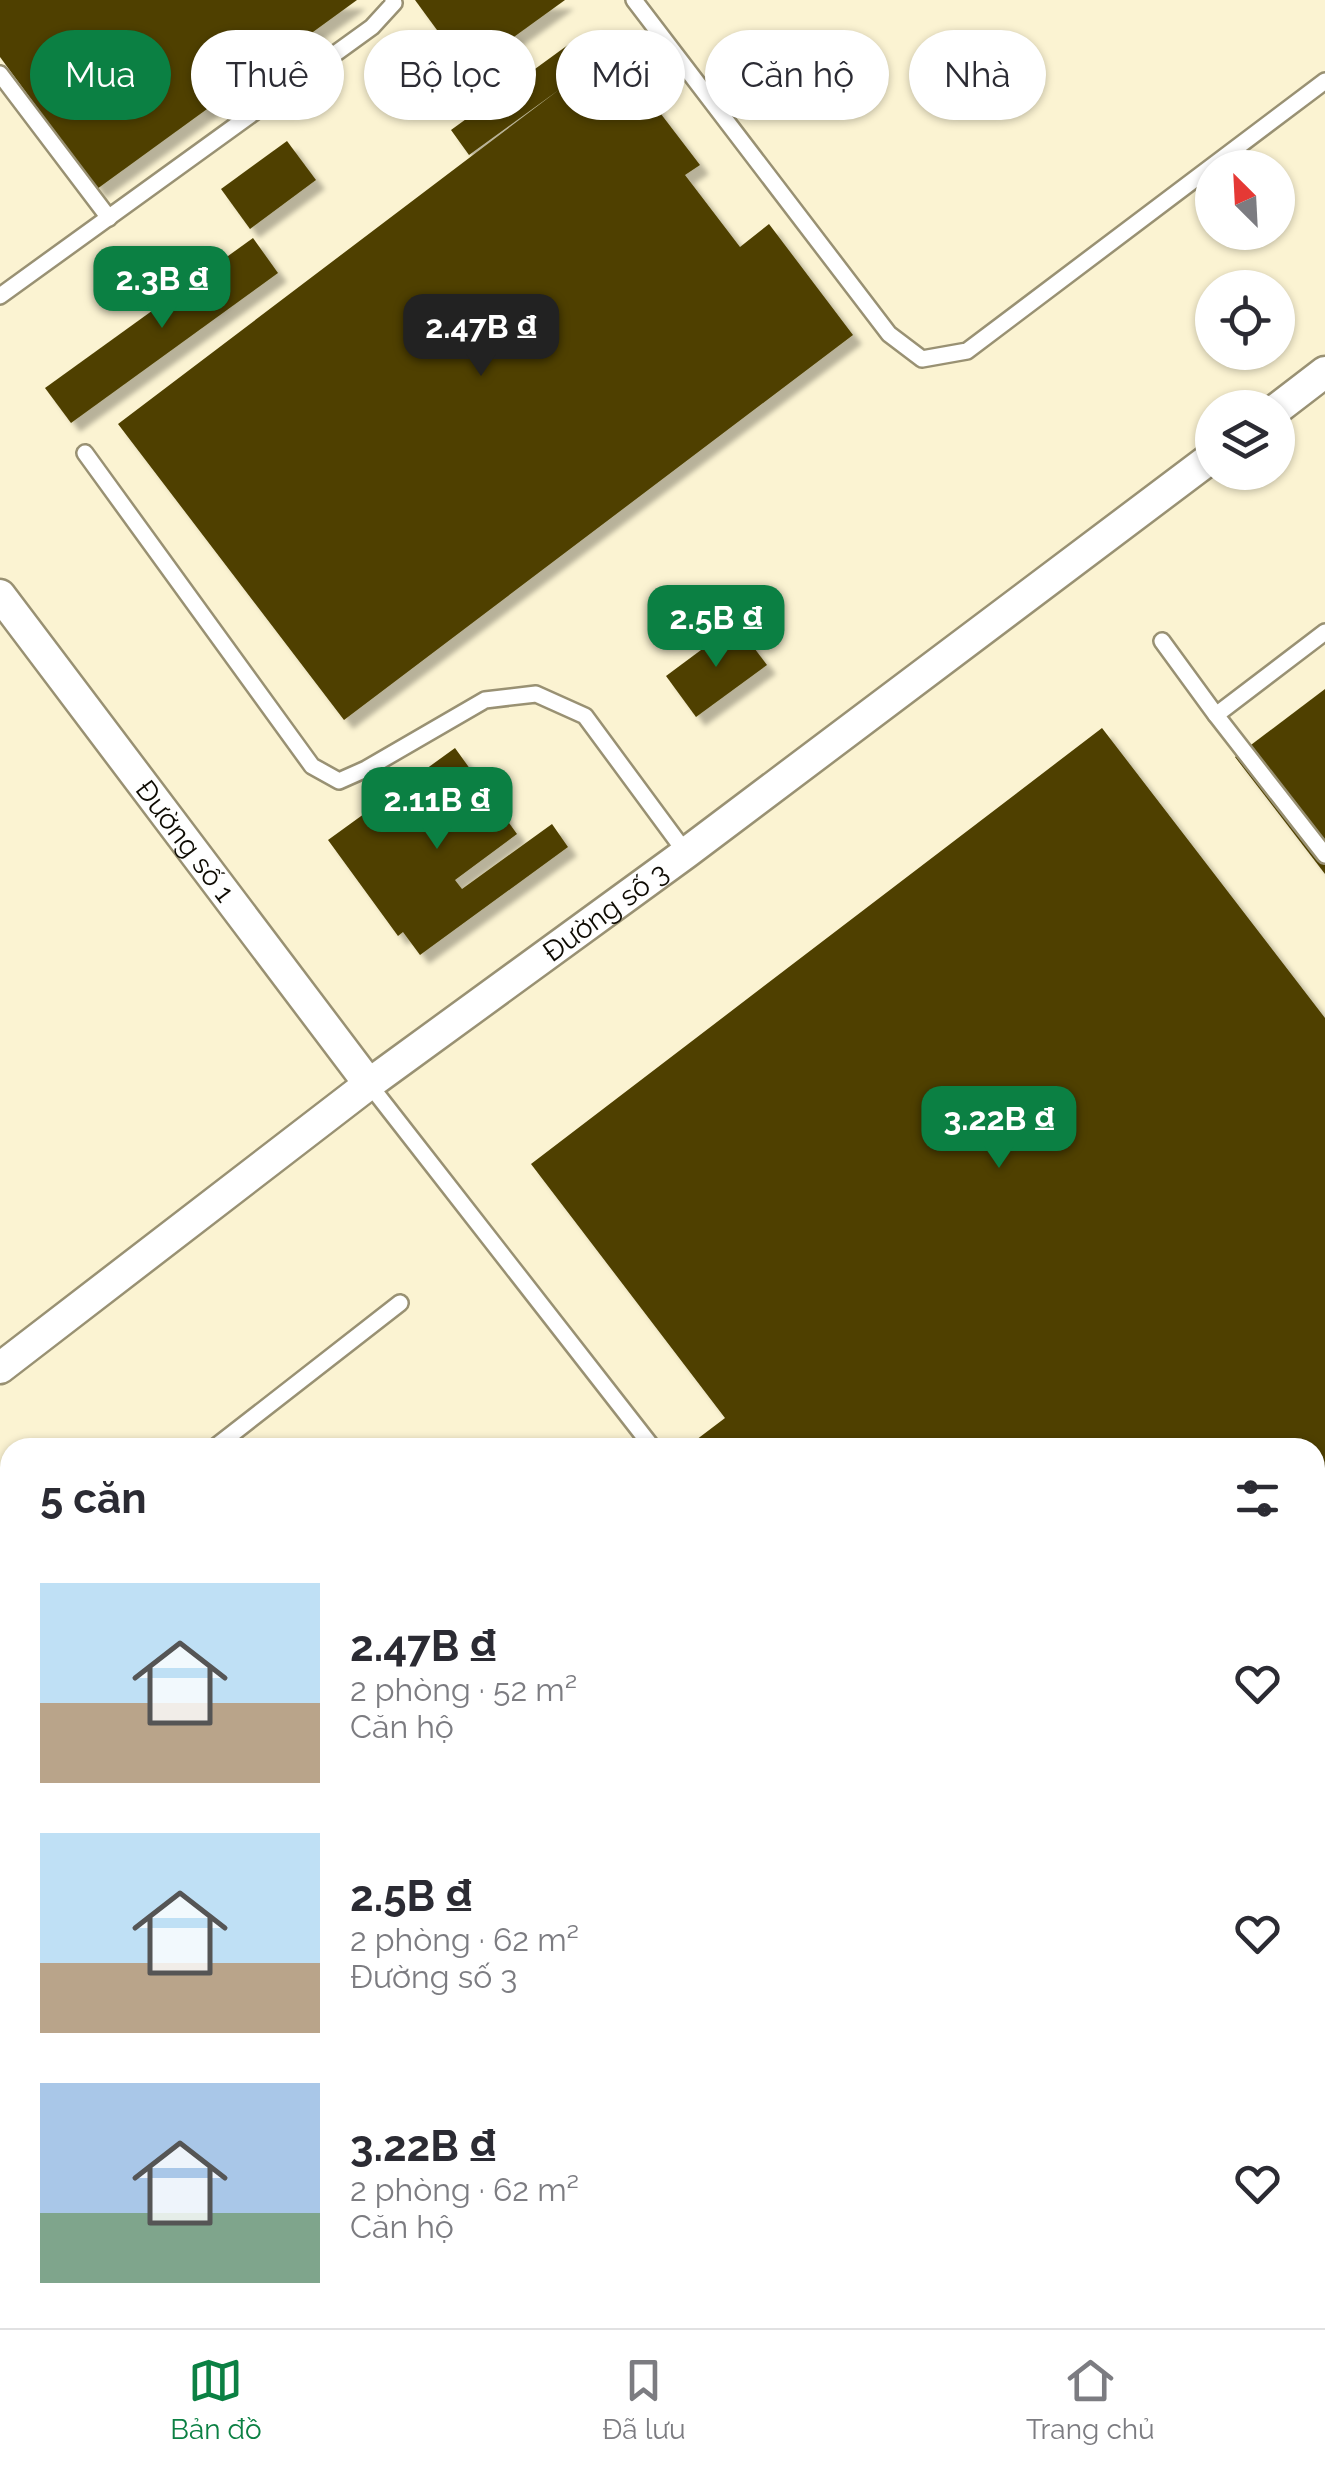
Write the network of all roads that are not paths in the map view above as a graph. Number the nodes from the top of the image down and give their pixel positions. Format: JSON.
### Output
{"nodes":[{"id":1,"x":394,"y":0,"type":"edge"},
{"id":2,"x":634,"y":0,"type":"edge"},
{"id":3,"x":0,"y":74,"type":"edge"},
{"id":4,"x":1325,"y":80,"type":"edge"},
{"id":5,"x":109,"y":218,"type":"junction"},
{"id":6,"x":0,"y":296,"type":"edge"},
{"id":7,"x":1325,"y":372,"type":"edge"},
{"id":8,"x":1295,"y":395,"type":"edge"},
{"id":9,"x":85,"y":452,"type":"dead end"},
{"id":10,"x":1195,"y":470,"type":"edge"},
{"id":11,"x":0,"y":595,"type":"edge"},
{"id":12,"x":1325,"y":632,"type":"edge"},
{"id":13,"x":1162,"y":641,"type":"dead end"},
{"id":14,"x":1216,"y":715,"type":"junction"},
{"id":15,"x":686,"y":853,"type":"junction"},
{"id":16,"x":1325,"y":855,"type":"edge"},
{"id":17,"x":370,"y":1084,"type":"junction"},
{"id":18,"x":400,"y":1303,"type":"dead end"},
{"id":19,"x":0,"y":1368,"type":"edge"},
{"id":20,"x":227,"y":1438,"type":"edge"},
{"id":21,"x":645,"y":1438,"type":"edge"}],
"edges":[{"from":1,"to":5,"type":"lane"},
{"from":2,"to":4,"type":"lane"},
{"from":3,"to":5,"type":"lane"},
{"from":5,"to":6,"type":"lane"},
{"from":7,"to":8,"type":"street"},
{"from":9,"to":15,"type":"lane"},
{"from":10,"to":15,"type":"street","name":"Đường số 3"},
{"from":11,"to":17,"type":"street","name":"Đường số 1"},
{"from":12,"to":14,"type":"lane"},
{"from":13,"to":14,"type":"lane"},
{"from":14,"to":16,"type":"lane"},
{"from":15,"to":17,"type":"street","name":"Đường số 3"},
{"from":17,"to":19,"type":"street","name":"Đường số 3"},
{"from":17,"to":21,"type":"lane"},
{"from":18,"to":20,"type":"lane"}]}
